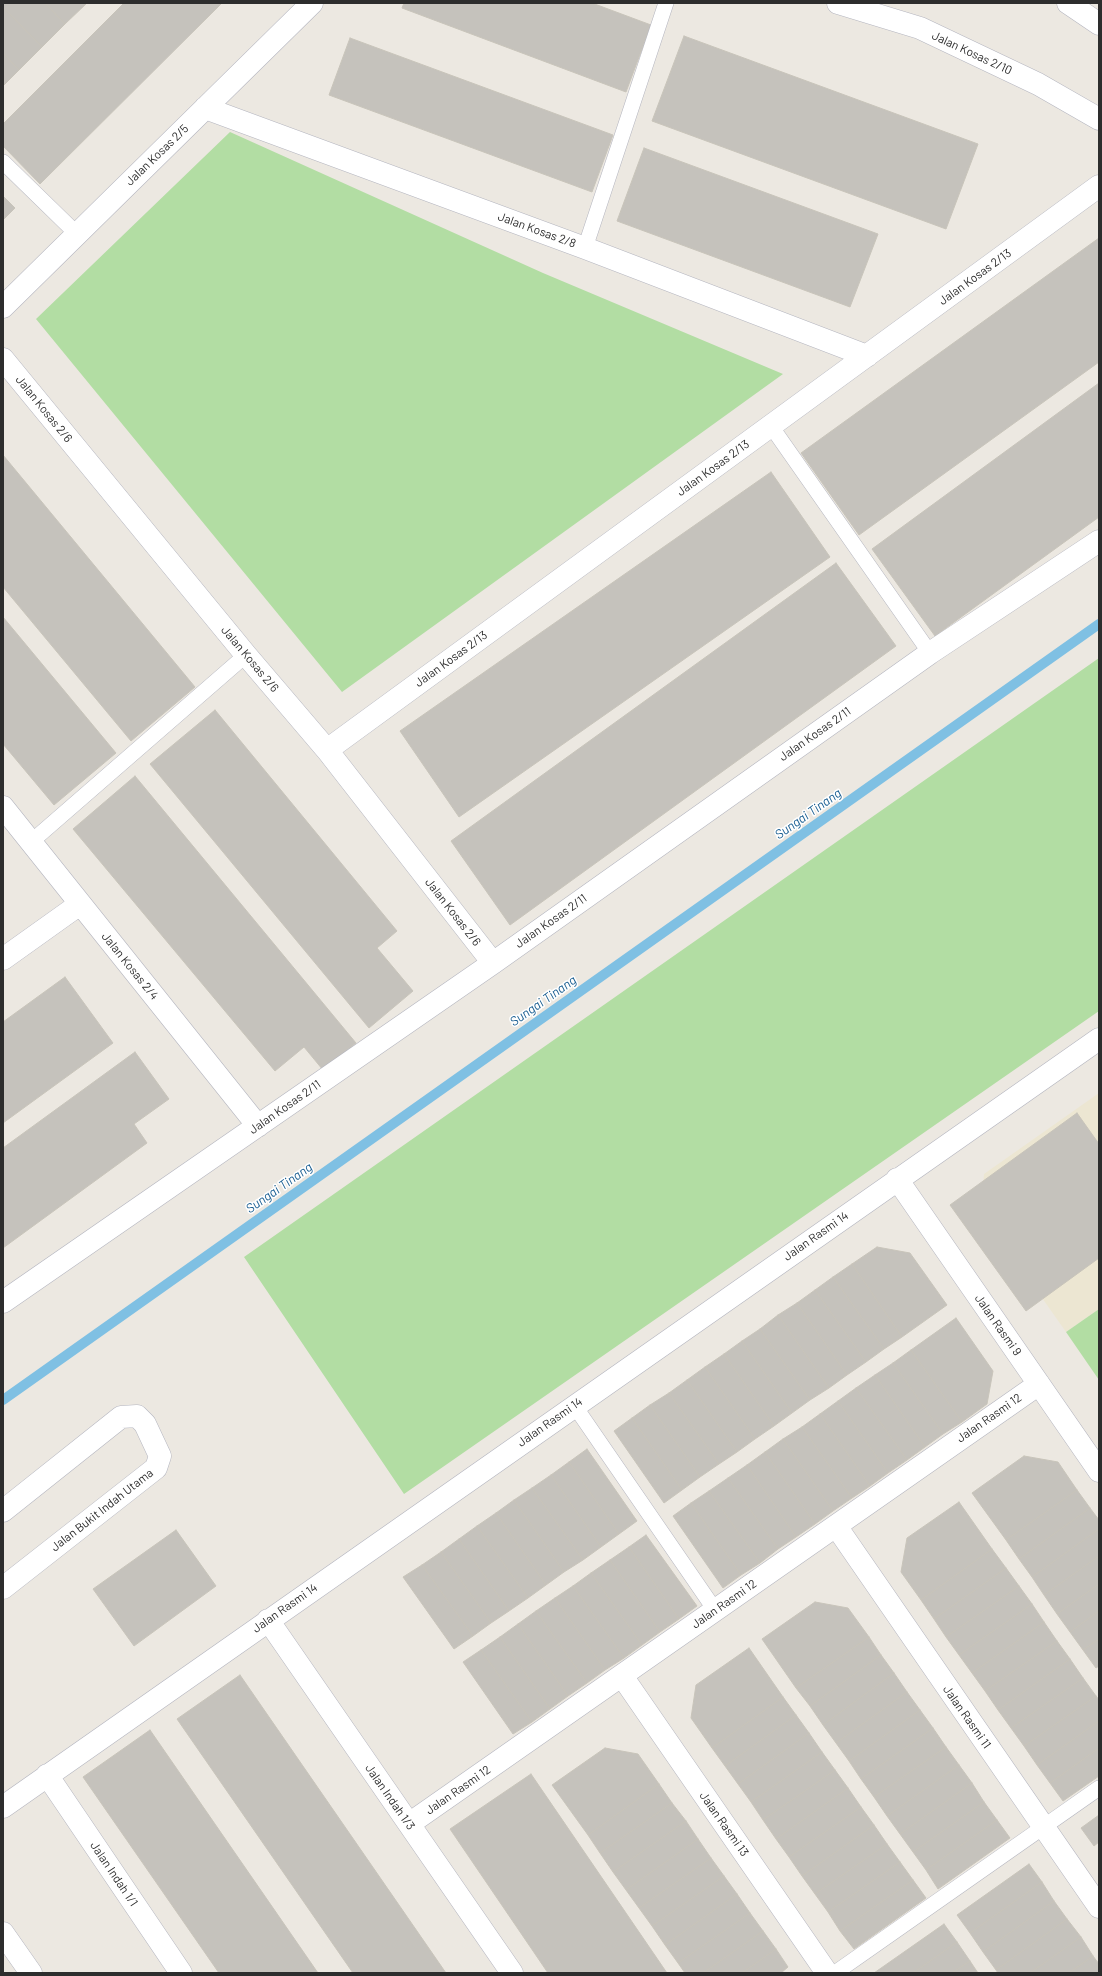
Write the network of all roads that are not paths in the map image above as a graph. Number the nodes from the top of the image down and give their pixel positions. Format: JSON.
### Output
{"nodes":[{"id":1,"x":312,"y":3,"type":"edge"},
{"id":2,"x":666,"y":3,"type":"edge"},
{"id":3,"x":838,"y":3,"type":"edge"},
{"id":4,"x":1068,"y":3,"type":"edge"},
{"id":5,"x":1099,"y":24,"type":"edge"},
{"id":6,"x":205,"y":108,"type":"junction"},
{"id":7,"x":1099,"y":119,"type":"edge"},
{"id":8,"x":3,"y":162,"type":"edge"},
{"id":9,"x":1099,"y":186,"type":"edge"},
{"id":10,"x":77,"y":234,"type":"junction"},
{"id":11,"x":584,"y":248,"type":"junction"},
{"id":12,"x":3,"y":307,"type":"edge"},
{"id":13,"x":867,"y":356,"type":"junction"},
{"id":14,"x":3,"y":360,"type":"edge"},
{"id":15,"x":771,"y":426,"type":"junction"},
{"id":16,"x":1099,"y":542,"type":"edge"},
{"id":17,"x":930,"y":653,"type":"junction"},
{"id":18,"x":246,"y":655,"type":"junction"},
{"id":19,"x":326,"y":750,"type":"junction"},
{"id":20,"x":3,"y":807,"type":"edge"},
{"id":21,"x":31,"y":842,"type":"junction"},
{"id":22,"x":80,"y":904,"type":"junction"},
{"id":23,"x":3,"y":960,"type":"edge"},
{"id":24,"x":493,"y":963,"type":"junction"},
{"id":25,"x":1099,"y":1039,"type":"edge"},
{"id":26,"x":258,"y":1126,"type":"junction"},
{"id":27,"x":897,"y":1179,"type":"junction"},
{"id":28,"x":3,"y":1302,"type":"edge"},
{"id":29,"x":1039,"y":1384,"type":"junction"},
{"id":30,"x":574,"y":1406,"type":"junction"},
{"id":31,"x":1099,"y":1471,"type":"edge"},
{"id":32,"x":3,"y":1510,"type":"edge"},
{"id":33,"x":836,"y":1526,"type":"junction"},
{"id":34,"x":3,"y":1588,"type":"edge"},
{"id":35,"x":715,"y":1610,"type":"junction"},
{"id":36,"x":268,"y":1620,"type":"junction"},
{"id":37,"x":622,"y":1676,"type":"junction"},
{"id":38,"x":47,"y":1775,"type":"junction"},
{"id":39,"x":1099,"y":1788,"type":"edge"},
{"id":40,"x":3,"y":1806,"type":"edge"},
{"id":41,"x":409,"y":1824,"type":"junction"},
{"id":42,"x":1043,"y":1827,"type":"junction"},
{"id":43,"x":1099,"y":1907,"type":"edge"},
{"id":44,"x":3,"y":1933,"type":"edge"},
{"id":45,"x":31,"y":1973,"type":"edge"},
{"id":46,"x":182,"y":1973,"type":"edge"},
{"id":47,"x":512,"y":1973,"type":"edge"},
{"id":48,"x":827,"y":1973,"type":"edge"},
{"id":49,"x":835,"y":1973,"type":"edge"}],
"edges":[{"from":1,"to":6,"type":"street","name":"Jalan Kosas 2/5"},
{"from":2,"to":11,"type":"lane"},
{"from":3,"to":7,"type":"street","name":"Jalan Kosas 2/10"},
{"from":4,"to":5,"type":"street"},
{"from":6,"to":10,"type":"street","name":"Jalan Kosas 2/5"},
{"from":6,"to":11,"type":"street","name":"Jalan Kosas 2/8"},
{"from":8,"to":10,"type":"lane"},
{"from":9,"to":13,"type":"street","name":"Jalan Kosas 2/13"},
{"from":10,"to":12,"type":"street","name":"Jalan Kosas 2/5"},
{"from":11,"to":13,"type":"street","name":"Jalan Kosas 2/8"},
{"from":13,"to":15,"type":"street","name":"Jalan Kosas 2/13"},
{"from":14,"to":18,"type":"street","name":"Jalan Kosas 2/6"},
{"from":15,"to":17,"type":"lane"},
{"from":15,"to":19,"type":"street","name":"Jalan Kosas 2/13"},
{"from":16,"to":17,"type":"street","name":"Jalan Kosas 2/11"},
{"from":17,"to":24,"type":"street","name":"Jalan Kosas 2/11"},
{"from":18,"to":19,"type":"street","name":"Jalan Kosas 2/6"},
{"from":18,"to":21,"type":"lane"},
{"from":19,"to":24,"type":"street","name":"Jalan Kosas 2/6"},
{"from":20,"to":21,"type":"street","name":"Jalan Kosas 2/4"},
{"from":21,"to":22,"type":"street","name":"Jalan Kosas 2/4"},
{"from":22,"to":23,"type":"street"},
{"from":22,"to":26,"type":"street","name":"Jalan Kosas 2/4"},
{"from":24,"to":26,"type":"street","name":"Jalan Kosas 2/11"},
{"from":25,"to":27,"type":"street","name":"Jalan Rasmi 14"},
{"from":26,"to":28,"type":"street","name":"Jalan Kosas 2/11"},
{"from":27,"to":29,"type":"street","name":"Jalan Rasmi 9"},
{"from":27,"to":30,"type":"street","name":"Jalan Rasmi 14"},
{"from":29,"to":31,"type":"street","name":"Jalan Rasmi 9"},
{"from":29,"to":33,"type":"street","name":"Jalan Rasmi 12"},
{"from":30,"to":35,"type":"lane"},
{"from":30,"to":36,"type":"street","name":"Jalan Rasmi 14"},
{"from":32,"to":34,"type":"street","name":"Jalan Bukit Indah Utama"},
{"from":33,"to":35,"type":"street","name":"Jalan Rasmi 12"},
{"from":33,"to":42,"type":"street","name":"Jalan Rasmi 11"},
{"from":35,"to":37,"type":"street","name":"Jalan Rasmi 12"},
{"from":36,"to":38,"type":"street","name":"Jalan Rasmi 14"},
{"from":36,"to":41,"type":"street","name":"Jalan Indah 1/3"},
{"from":37,"to":41,"type":"street","name":"Jalan Rasmi 12"},
{"from":37,"to":48,"type":"street","name":"Jalan Rasmi 13"},
{"from":38,"to":40,"type":"street","name":"Jalan Rasmi 14"},
{"from":38,"to":46,"type":"street","name":"Jalan Indah 1/1"},
{"from":39,"to":42,"type":"lane"},
{"from":41,"to":47,"type":"street","name":"Jalan Indah 1/3"},
{"from":42,"to":43,"type":"street","name":"Jalan Rasmi 11"},
{"from":42,"to":49,"type":"lane"},
{"from":44,"to":45,"type":"street"}]}
